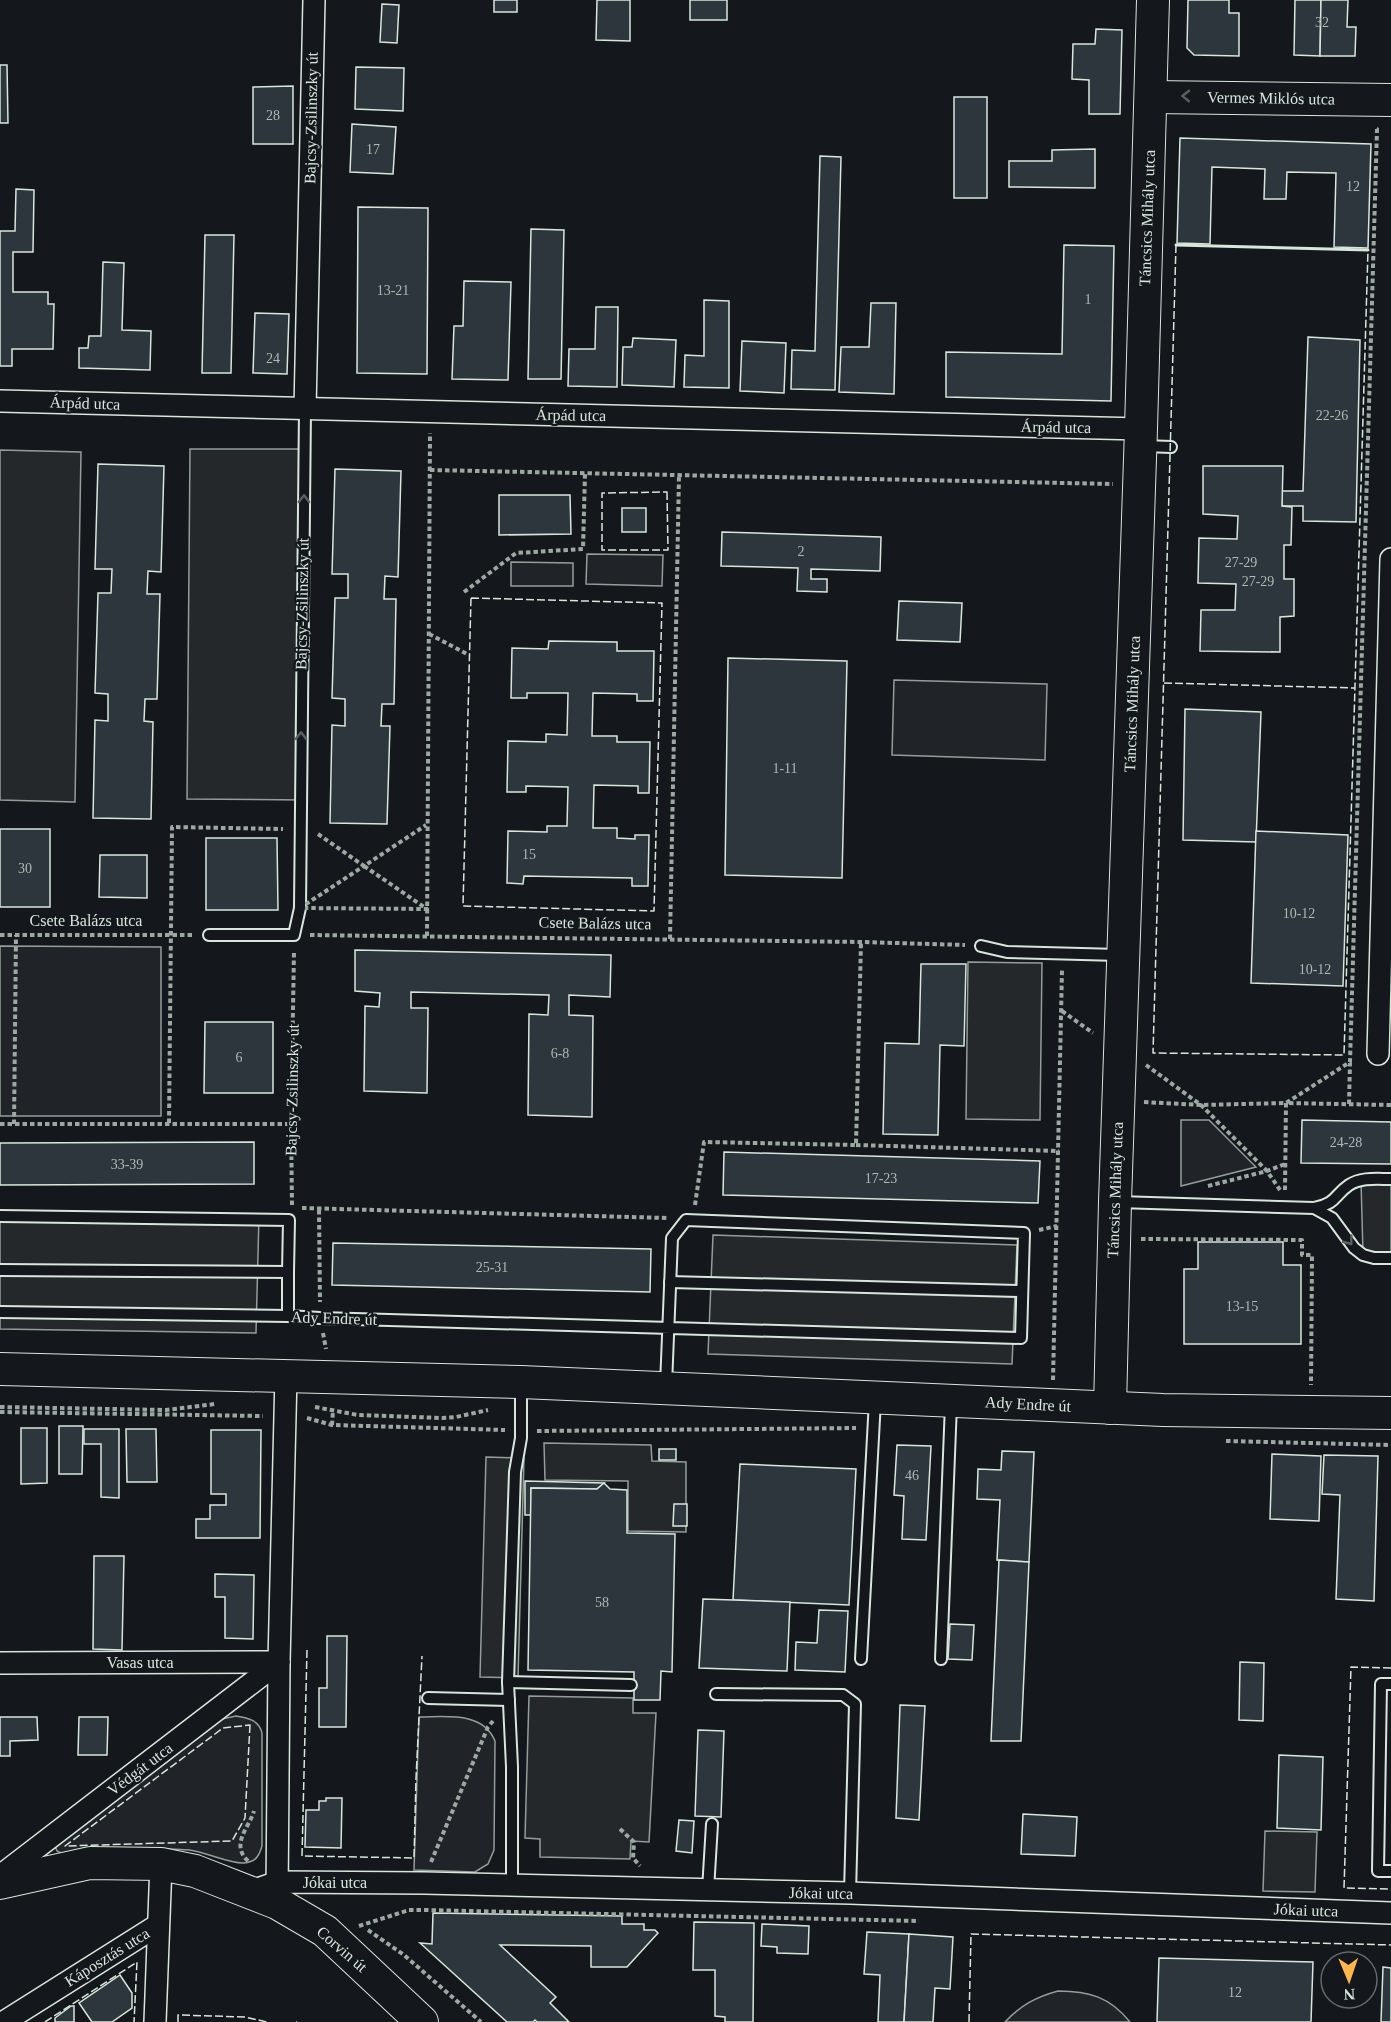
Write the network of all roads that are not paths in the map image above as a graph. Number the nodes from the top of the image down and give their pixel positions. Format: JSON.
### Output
{"nodes":[{"id":1,"x":314,"y":0,"type":"edge"},
{"id":2,"x":1153,"y":0,"type":"edge"},
{"id":3,"x":1151,"y":97,"type":"junction"},
{"id":4,"x":1391,"y":100,"type":"edge"},
{"id":5,"x":0,"y":401,"type":"edge"},
{"id":6,"x":304,"y":409,"type":"junction"},
{"id":7,"x":1151,"y":440,"type":"junction"},
{"id":8,"x":1391,"y":559,"type":"edge"},
{"id":9,"x":209,"y":935,"type":"dead end"},
{"id":10,"x":981,"y":946,"type":"road end"},
{"id":11,"x":1123,"y":955,"type":"junction"},
{"id":12,"x":1378,"y":1054,"type":"dead end"},
{"id":13,"x":1391,"y":1179,"type":"edge"},
{"id":14,"x":1115,"y":1202,"type":"junction"},
{"id":15,"x":1314,"y":1208,"type":"junction"},
{"id":16,"x":0,"y":1216,"type":"edge"},
{"id":17,"x":1391,"y":1258,"type":"edge"},
{"id":18,"x":0,"y":1270,"type":"edge"},
{"id":19,"x":288,"y":1272,"type":"junction"},
{"id":20,"x":670,"y":1282,"type":"junction"},
{"id":21,"x":1022,"y":1291,"type":"junction"},
{"id":22,"x":0,"y":1312,"type":"edge"},
{"id":23,"x":288,"y":1316,"type":"junction"},
{"id":24,"x":669,"y":1328,"type":"junction"},
{"id":25,"x":0,"y":1369,"type":"edge"},
{"id":26,"x":666,"y":1387,"type":"junction"},
{"id":27,"x":521,"y":1395,"type":"junction"},
{"id":28,"x":875,"y":1397,"type":"junction"},
{"id":29,"x":286,"y":1398,"type":"junction"},
{"id":30,"x":951,"y":1400,"type":"junction"},
{"id":31,"x":1110,"y":1408,"type":"junction"},
{"id":32,"x":1391,"y":1413,"type":"edge"},
{"id":33,"x":861,"y":1659,"type":"dead end"},
{"id":34,"x":941,"y":1659,"type":"dead end"},
{"id":35,"x":279,"y":1662,"type":"junction"},
{"id":36,"x":0,"y":1663,"type":"edge"},
{"id":37,"x":508,"y":1682,"type":"junction"},
{"id":38,"x":631,"y":1684,"type":"dead end"},
{"id":39,"x":1391,"y":1684,"type":"edge"},
{"id":40,"x":716,"y":1695,"type":"dead end"},
{"id":41,"x":428,"y":1698,"type":"dead end"},
{"id":42,"x":508,"y":1700,"type":"junction"},
{"id":43,"x":712,"y":1824,"type":"dead end"},
{"id":44,"x":161,"y":1864,"type":"junction"},
{"id":45,"x":1391,"y":1871,"type":"edge"},
{"id":46,"x":0,"y":1876,"type":"edge"},
{"id":47,"x":0,"y":1882,"type":"edge"},
{"id":48,"x":512,"y":1885,"type":"junction"},
{"id":49,"x":708,"y":1890,"type":"junction"},
{"id":50,"x":269,"y":1892,"type":"junction"},
{"id":51,"x":850,"y":1893,"type":"junction"},
{"id":52,"x":1391,"y":1913,"type":"edge"},
{"id":53,"x":158,"y":1925,"type":"junction"},
{"id":54,"x":4,"y":2022,"type":"edge"},
{"id":55,"x":155,"y":2022,"type":"edge"},
{"id":56,"x":422,"y":2022,"type":"edge"}],
"edges":[{"from":1,"to":6,"type":"street","name":"Bajcsy-Zsilinszky út"},
{"from":2,"to":3,"type":"street","name":"Táncsics Mihály utca"},
{"from":4,"to":3,"type":"street","name":"Vermes Miklós utca","one_way":true},
{"from":3,"to":7,"type":"street","name":"Táncsics Mihály utca"},
{"from":5,"to":6,"type":"street","name":"Árpád utca"},
{"from":6,"to":7,"type":"street","name":"Árpád utca"},
{"from":9,"to":6,"type":"lane","name":"Bajcsy-Zsilinszky út","one_way":true},
{"from":7,"to":11,"type":"street","name":"Táncsics Mihály utca"},
{"from":8,"to":12,"type":"street"},
{"from":10,"to":11,"type":"lane"},
{"from":11,"to":14,"type":"street","name":"Táncsics Mihály utca"},
{"from":13,"to":15,"type":"lane"},
{"from":14,"to":15,"type":"lane"},
{"from":14,"to":31,"type":"street","name":"Táncsics Mihály utca"},
{"from":15,"to":17,"type":"lane","one_way":true},
{"from":16,"to":19,"type":"lane"},
{"from":18,"to":19,"type":"lane"},
{"from":19,"to":23,"type":"lane"},
{"from":20,"to":21,"type":"lane"},
{"from":20,"to":21,"type":"lane","name":"Ady Endre út"},
{"from":20,"to":24,"type":"lane"},
{"from":21,"to":24,"type":"lane","name":"Ady Endre út"},
{"from":22,"to":23,"type":"lane","name":"Ady Endre út"},
{"from":23,"to":24,"type":"lane","name":"Ady Endre út"},
{"from":24,"to":26,"type":"lane"},
{"from":25,"to":29,"type":"street","name":"Ady Endre út"},
{"from":26,"to":27,"type":"street","name":"Ady Endre út"},
{"from":26,"to":28,"type":"street","name":"Ady Endre út"},
{"from":27,"to":29,"type":"street","name":"Ady Endre út"},
{"from":27,"to":37,"type":"lane"},
{"from":28,"to":30,"type":"street","name":"Ady Endre út"},
{"from":28,"to":33,"type":"lane"},
{"from":29,"to":35,"type":"street"},
{"from":30,"to":31,"type":"street","name":"Ady Endre út"},
{"from":30,"to":34,"type":"lane"},
{"from":31,"to":32,"type":"street","name":"Ady Endre út"},
{"from":35,"to":36,"type":"street","name":"Vasas utca"},
{"from":35,"to":46,"type":"street","name":"Védgát utca"},
{"from":35,"to":50,"type":"street"},
{"from":37,"to":38,"type":"lane"},
{"from":37,"to":42,"type":"lane"},
{"from":39,"to":45,"type":"lane"},
{"from":40,"to":51,"type":"lane"},
{"from":41,"to":42,"type":"lane"},
{"from":42,"to":48,"type":"lane"},
{"from":43,"to":49,"type":"lane"},
{"from":44,"to":47,"type":"street"},
{"from":44,"to":50,"type":"street"},
{"from":44,"to":53,"type":"street","name":"Káposztás utca"},
{"from":48,"to":49,"type":"street","name":"Jókai utca"},
{"from":48,"to":50,"type":"street","name":"Jókai utca"},
{"from":49,"to":51,"type":"street","name":"Jókai utca"},
{"from":50,"to":56,"type":"street","name":"Corvin út"},
{"from":51,"to":52,"type":"street","name":"Jókai utca"},
{"from":53,"to":54,"type":"street","name":"Káposztás utca"},
{"from":53,"to":55,"type":"street"}]}
